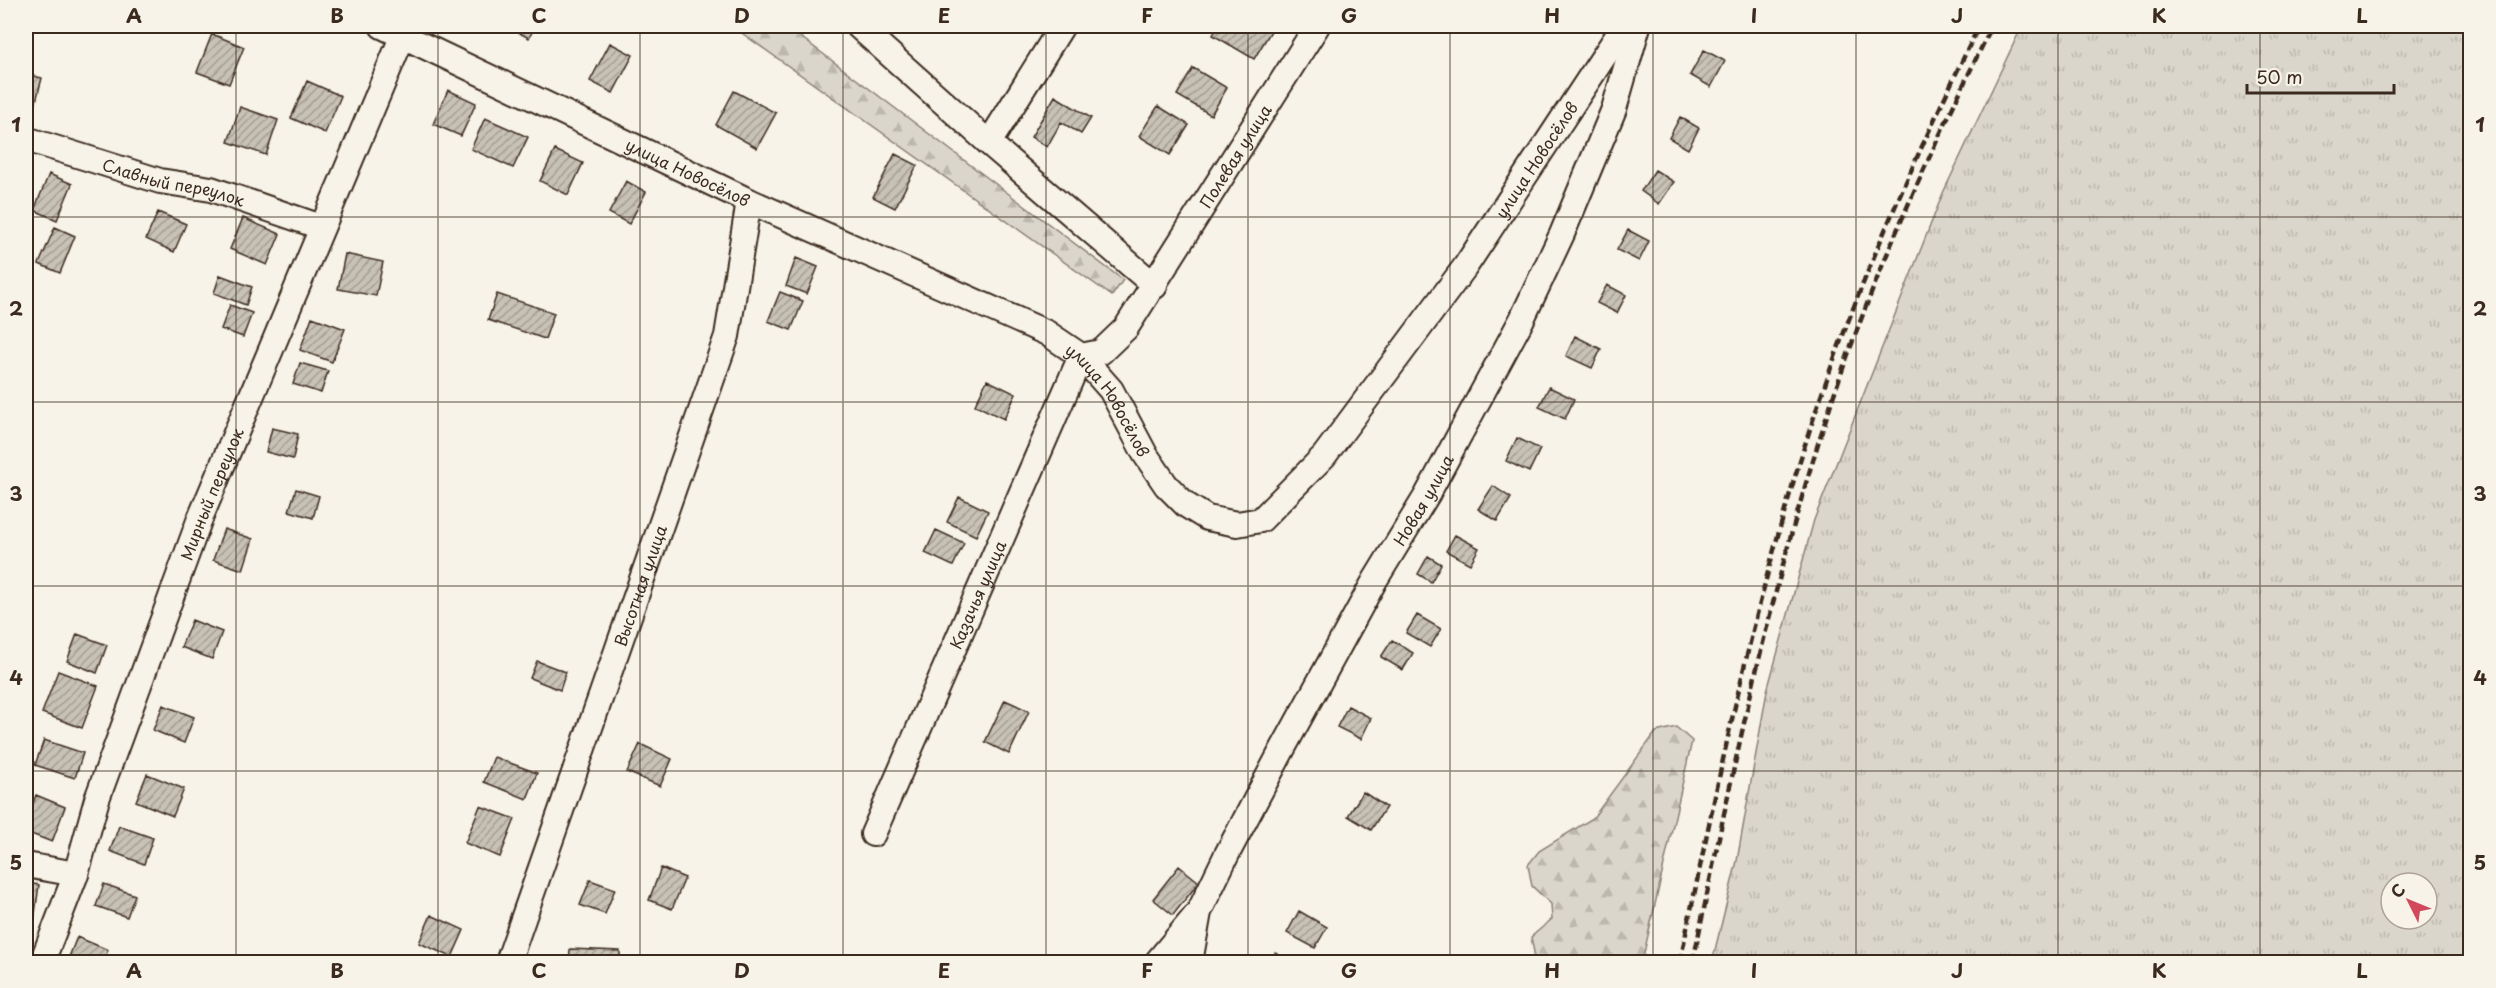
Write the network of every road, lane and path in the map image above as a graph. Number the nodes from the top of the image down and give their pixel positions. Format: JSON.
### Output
{"nodes":[{"id":1,"x":858,"y":26,"type":"edge"},
{"id":2,"x":1062,"y":26,"type":"edge"},
{"id":3,"x":1317,"y":26,"type":"edge"},
{"id":4,"x":1624,"y":26,"type":"edge"},
{"id":5,"x":1638,"y":26,"type":"edge"},
{"id":6,"x":393,"y":30,"type":"edge"},
{"id":7,"x":26,"y":139,"type":"edge"},
{"id":8,"x":988,"y":143,"type":"junction"},
{"id":9,"x":749,"y":201,"type":"junction"},
{"id":10,"x":321,"y":227,"type":"junction"},
{"id":11,"x":1155,"y":286,"type":"junction"},
{"id":12,"x":1081,"y":356,"type":"junction"},
{"id":13,"x":873,"y":834,"type":"dead end"},
{"id":14,"x":26,"y":865,"type":"edge"},
{"id":15,"x":76,"y":874,"type":"junction"},
{"id":16,"x":1199,"y":912,"type":"junction"},
{"id":17,"x":42,"y":963,"type":"edge"},
{"id":18,"x":508,"y":963,"type":"edge"},
{"id":19,"x":1157,"y":963,"type":"edge"},
{"id":20,"x":1190,"y":963,"type":"edge"}],
"edges":[{"from":1,"to":8,"type":"street"},
{"from":2,"to":8,"type":"street"},
{"from":3,"to":11,"type":"street","name":"Полевая улица"},
{"from":4,"to":12,"type":"street","name":"улица Новосёлов"},
{"from":5,"to":16,"type":"street","name":"Новая улица"},
{"from":6,"to":9,"type":"street","name":"улица Новосёлов"},
{"from":6,"to":10,"type":"street","name":"Мирный переулок"},
{"from":7,"to":10,"type":"street","name":"Славный переулок"},
{"from":8,"to":11,"type":"street"},
{"from":9,"to":12,"type":"street","name":"улица Новосёлов"},
{"from":9,"to":18,"type":"street","name":"Высотная улица"},
{"from":10,"to":15,"type":"street","name":"Мирный переулок"},
{"from":11,"to":12,"type":"street","name":"Полевая улица"},
{"from":12,"to":13,"type":"street","name":"Казачья улица"},
{"from":14,"to":15,"type":"street"},
{"from":15,"to":17,"type":"street","name":"Мирный переулок"},
{"from":16,"to":19,"type":"street"},
{"from":16,"to":20,"type":"street","name":"Новая улица"}]}
